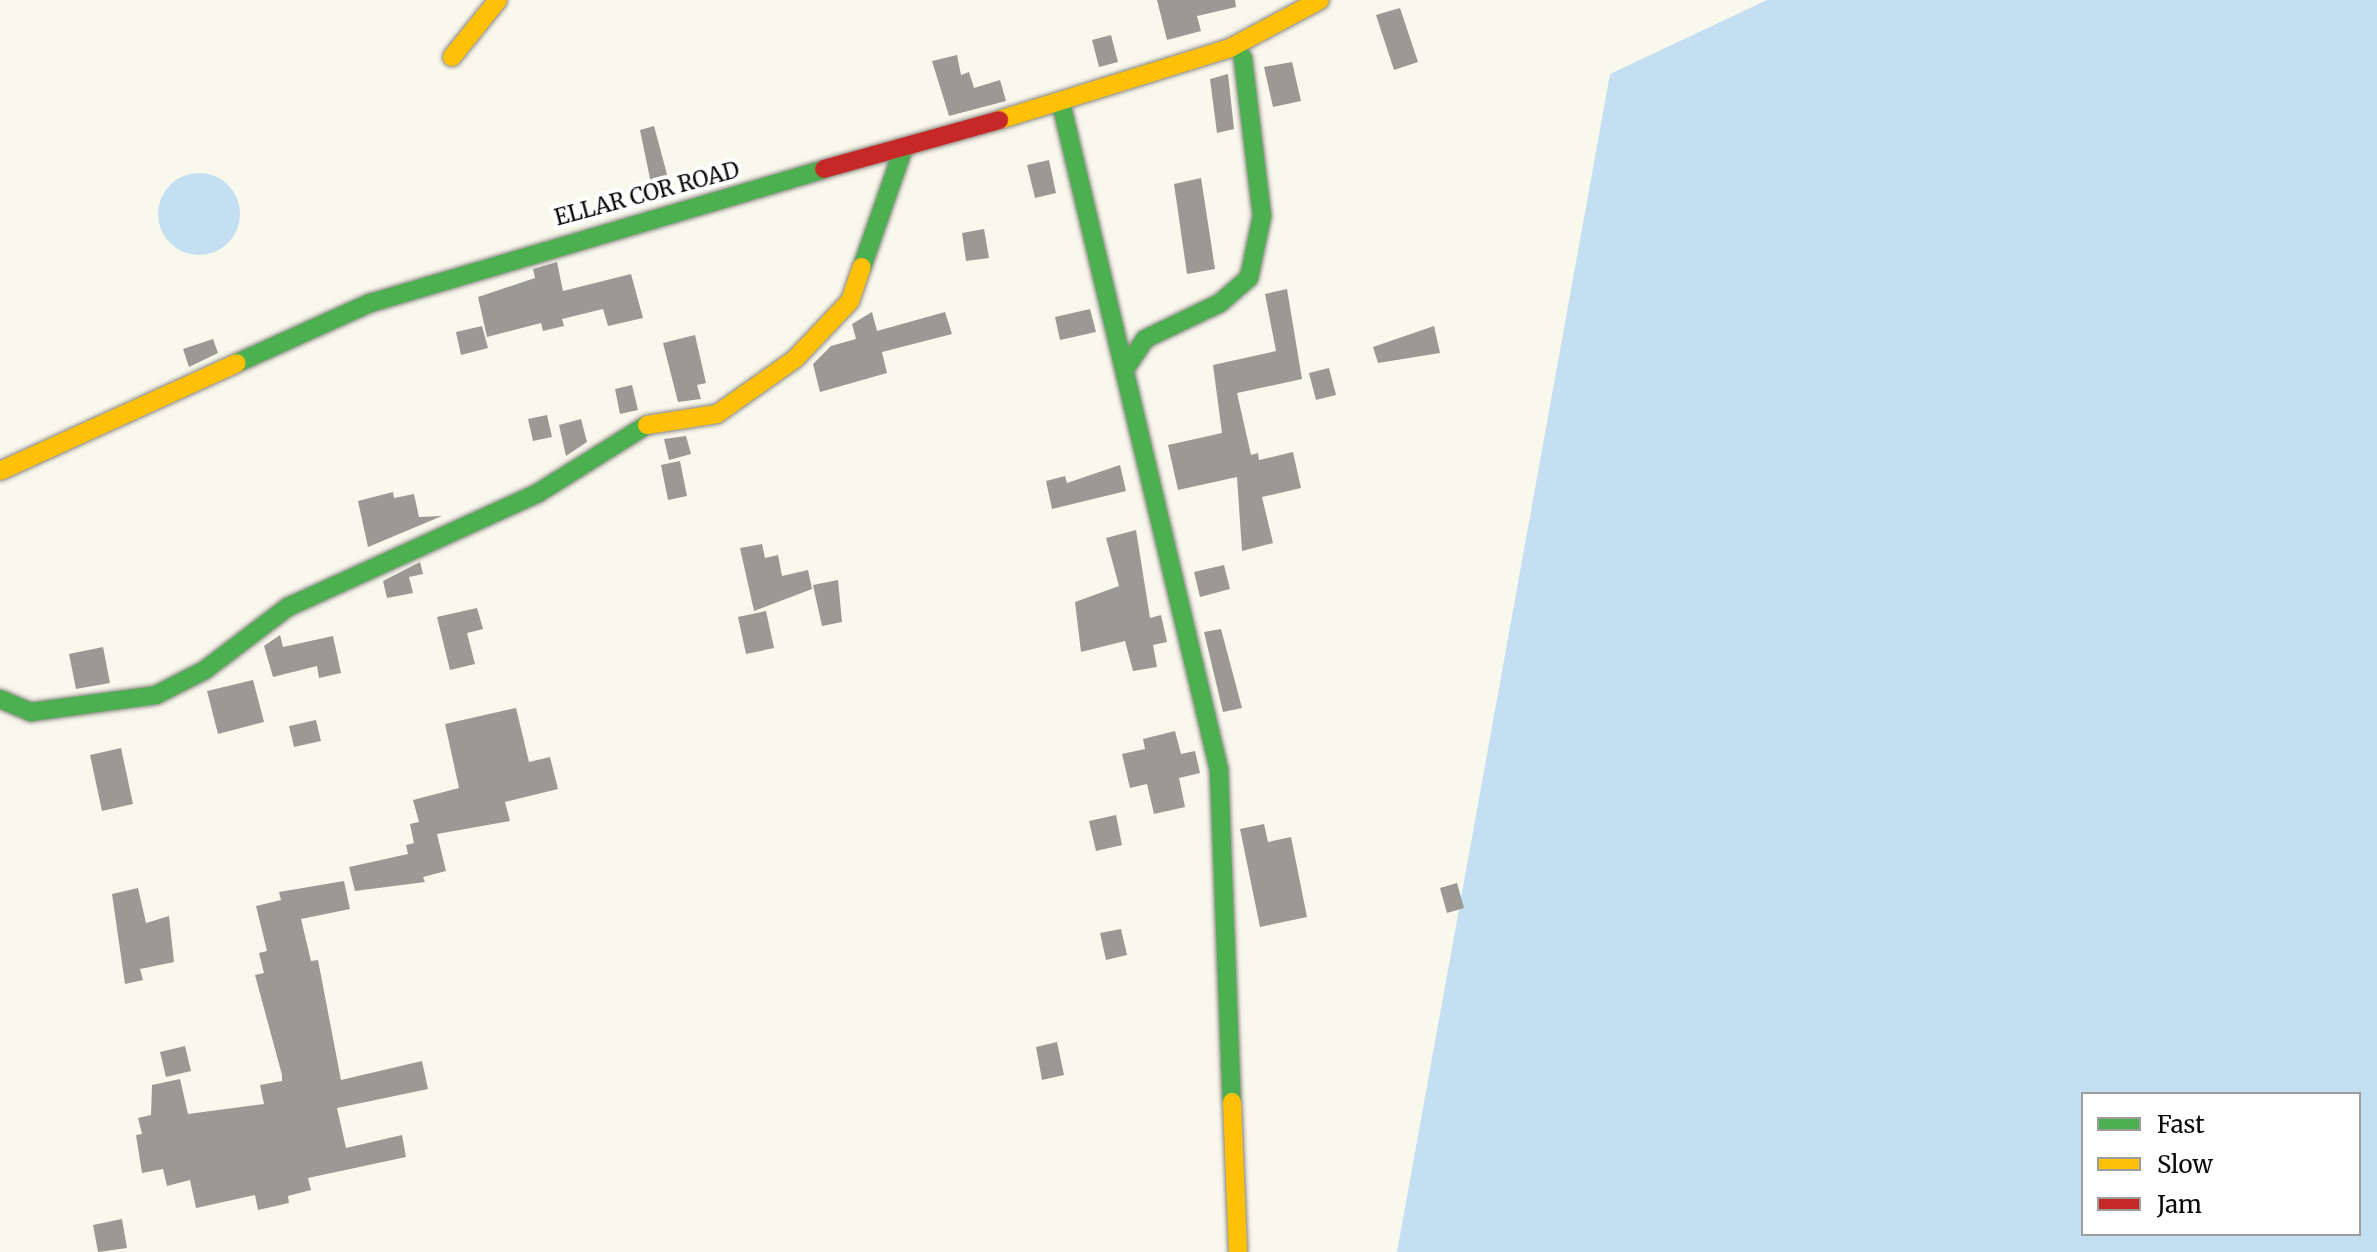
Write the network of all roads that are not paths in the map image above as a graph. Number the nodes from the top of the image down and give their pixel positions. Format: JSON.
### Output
{"nodes":[{"id":1,"x":498,"y":0,"type":"edge"},
{"id":2,"x":1320,"y":0,"type":"edge"},
{"id":3,"x":452,"y":57,"type":"dead end"},
{"id":4,"x":1243,"y":58,"type":"dead end"},
{"id":5,"x":1061,"y":103,"type":"junction"},
{"id":6,"x":904,"y":147,"type":"junction"},
{"id":7,"x":1125,"y":369,"type":"junction"},
{"id":8,"x":0,"y":471,"type":"edge"},
{"id":9,"x":0,"y":699,"type":"edge"},
{"id":10,"x":1238,"y":1252,"type":"edge"}],
"edges":[{"from":1,"to":3,"type":"street"},
{"from":2,"to":5,"type":"street","name":"ELLAR COR ROAD"},
{"from":4,"to":7,"type":"street"},
{"from":5,"to":6,"type":"street","name":"ELLAR COR ROAD"},
{"from":5,"to":7,"type":"street"},
{"from":6,"to":8,"type":"street","name":"ELLAR COR ROAD"},
{"from":6,"to":9,"type":"street"},
{"from":7,"to":10,"type":"street"}]}
